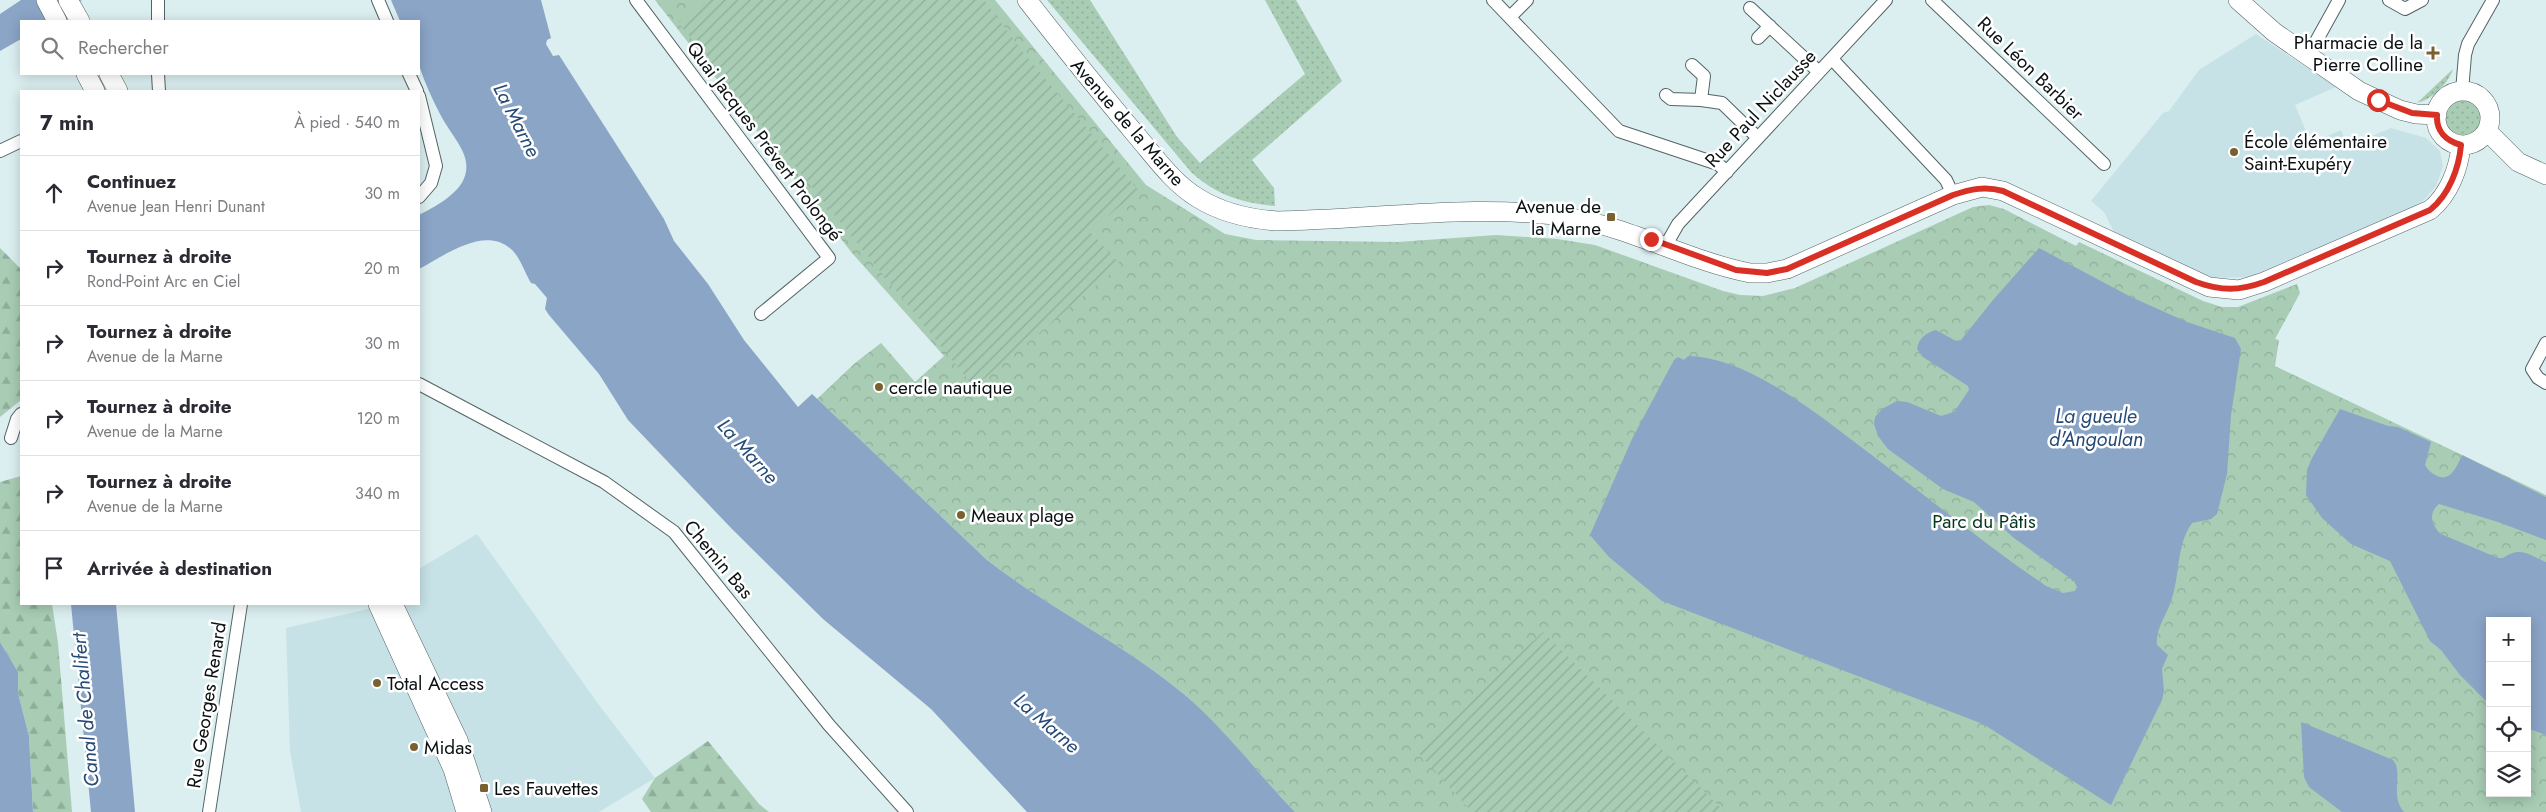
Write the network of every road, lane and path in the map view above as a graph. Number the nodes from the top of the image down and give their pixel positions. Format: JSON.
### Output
{"nodes":[{"id":1,"x":46,"y":0,"type":"edge"},
{"id":2,"x":68,"y":0,"type":"edge"},
{"id":3,"x":158,"y":0,"type":"edge"},
{"id":4,"x":378,"y":0,"type":"edge"},
{"id":5,"x":636,"y":0,"type":"edge"},
{"id":6,"x":1027,"y":0,"type":"edge"},
{"id":7,"x":1493,"y":0,"type":"edge"},
{"id":8,"x":1527,"y":0,"type":"edge"},
{"id":9,"x":1886,"y":0,"type":"edge"},
{"id":10,"x":1932,"y":0,"type":"edge"},
{"id":11,"x":2339,"y":0,"type":"edge"},
{"id":12,"x":2389,"y":0,"type":"edge"},
{"id":13,"x":2422,"y":0,"type":"edge"},
{"id":14,"x":2493,"y":0,"type":"edge"},
{"id":15,"x":2240,"y":1,"type":"edge"},
{"id":16,"x":1750,"y":8,"type":"dead end"},
{"id":17,"x":1510,"y":17,"type":"junction"},
{"id":18,"x":57,"y":20,"type":"edge"},
{"id":19,"x":79,"y":20,"type":"edge"},
{"id":20,"x":158,"y":20,"type":"edge"},
{"id":21,"x":387,"y":20,"type":"edge"},
{"id":22,"x":1770,"y":26,"type":"junction"},
{"id":23,"x":1758,"y":38,"type":"dead end"},
{"id":24,"x":2308,"y":56,"type":"junction"},
{"id":25,"x":1832,"y":59,"type":"junction"},
{"id":26,"x":1692,"y":65,"type":"dead end"},
{"id":27,"x":1819,"y":72,"type":"junction"},
{"id":28,"x":87,"y":75,"type":"edge"},
{"id":29,"x":110,"y":75,"type":"edge"},
{"id":30,"x":158,"y":75,"type":"edge"},
{"id":31,"x":409,"y":75,"type":"edge"},
{"id":32,"x":94,"y":90,"type":"edge"},
{"id":33,"x":117,"y":90,"type":"edge"},
{"id":34,"x":158,"y":90,"type":"edge"},
{"id":35,"x":417,"y":90,"type":"edge"},
{"id":36,"x":2462,"y":91,"type":"junction"},
{"id":37,"x":1666,"y":95,"type":"dead end"},
{"id":38,"x":420,"y":100,"type":"edge"},
{"id":39,"x":1701,"y":100,"type":"junction"},
{"id":40,"x":2437,"y":115,"type":"junction"},
{"id":41,"x":2486,"y":131,"type":"junction"},
{"id":42,"x":1758,"y":138,"type":"junction"},
{"id":43,"x":20,"y":141,"type":"edge"},
{"id":44,"x":2461,"y":145,"type":"junction"},
{"id":45,"x":0,"y":151,"type":"edge"},
{"id":46,"x":2104,"y":164,"type":"dead end"},
{"id":47,"x":1727,"y":172,"type":"junction"},
{"id":48,"x":2546,"y":175,"type":"edge"},
{"id":49,"x":1953,"y":195,"type":"junction"},
{"id":50,"x":420,"y":196,"type":"edge"},
{"id":51,"x":1666,"y":245,"type":"junction"},
{"id":52,"x":761,"y":314,"type":"dead end"},
{"id":53,"x":2546,"y":342,"type":"edge"},
{"id":54,"x":2546,"y":383,"type":"edge"},
{"id":55,"x":420,"y":385,"type":"edge"},
{"id":56,"x":20,"y":415,"type":"edge"},
{"id":57,"x":11,"y":438,"type":"dead end"},
{"id":58,"x":241,"y":605,"type":"edge"},
{"id":59,"x":378,"y":605,"type":"edge"},
{"id":60,"x":393,"y":605,"type":"edge"},
{"id":61,"x":209,"y":812,"type":"edge"},
{"id":62,"x":466,"y":812,"type":"edge"},
{"id":63,"x":482,"y":812,"type":"edge"},
{"id":64,"x":907,"y":812,"type":"edge"}],
"edges":[{"from":1,"to":18,"type":"street"},
{"from":2,"to":19,"type":"street"},
{"from":3,"to":20,"type":"street"},
{"from":4,"to":21,"type":"street"},
{"from":5,"to":52,"type":"street","name":"Quai Jacques Prévert Prolongé"},
{"from":6,"to":51,"type":"street","name":"Avenue de la Marne"},
{"from":7,"to":17,"type":"street"},
{"from":8,"to":17,"type":"street"},
{"from":9,"to":25,"type":"street","name":"Rue Paul Niclausse"},
{"from":10,"to":46,"type":"street","name":"Rue Léon Barbier"},
{"from":11,"to":24,"type":"street"},
{"from":12,"to":13,"type":"street"},
{"from":14,"to":36,"type":"street"},
{"from":15,"to":24,"type":"street"},
{"from":16,"to":22,"type":"street"},
{"from":17,"to":47,"type":"street"},
{"from":22,"to":23,"type":"street"},
{"from":22,"to":27,"type":"street"},
{"from":24,"to":40,"type":"street"},
{"from":25,"to":27,"type":"street","name":"Rue Paul Niclausse"},
{"from":25,"to":49,"type":"street"},
{"from":26,"to":39,"type":"street"},
{"from":27,"to":42,"type":"street","name":"Rue Paul Niclausse"},
{"from":28,"to":32,"type":"street"},
{"from":29,"to":33,"type":"street"},
{"from":30,"to":34,"type":"street"},
{"from":31,"to":35,"type":"street"},
{"from":36,"to":40,"type":"street"},
{"from":36,"to":41,"type":"street"},
{"from":37,"to":39,"type":"street"},
{"from":38,"to":50,"type":"street"},
{"from":39,"to":42,"type":"street"},
{"from":40,"to":44,"type":"street"},
{"from":41,"to":44,"type":"street"},
{"from":41,"to":48,"type":"street"},
{"from":42,"to":47,"type":"street","name":"Rue Paul Niclausse"},
{"from":43,"to":45,"type":"street"},
{"from":44,"to":49,"type":"street","name":"Avenue de la Marne"},
{"from":47,"to":51,"type":"street","name":"Rue Paul Niclausse"},
{"from":49,"to":51,"type":"street","name":"Avenue de la Marne"},
{"from":53,"to":54,"type":"street"},
{"from":55,"to":64,"type":"street","name":"Chemin Bas"},
{"from":56,"to":57,"type":"street"},
{"from":58,"to":61,"type":"street","name":"Rue Georges Renard"},
{"from":59,"to":62,"type":"street"},
{"from":60,"to":63,"type":"street"}]}
